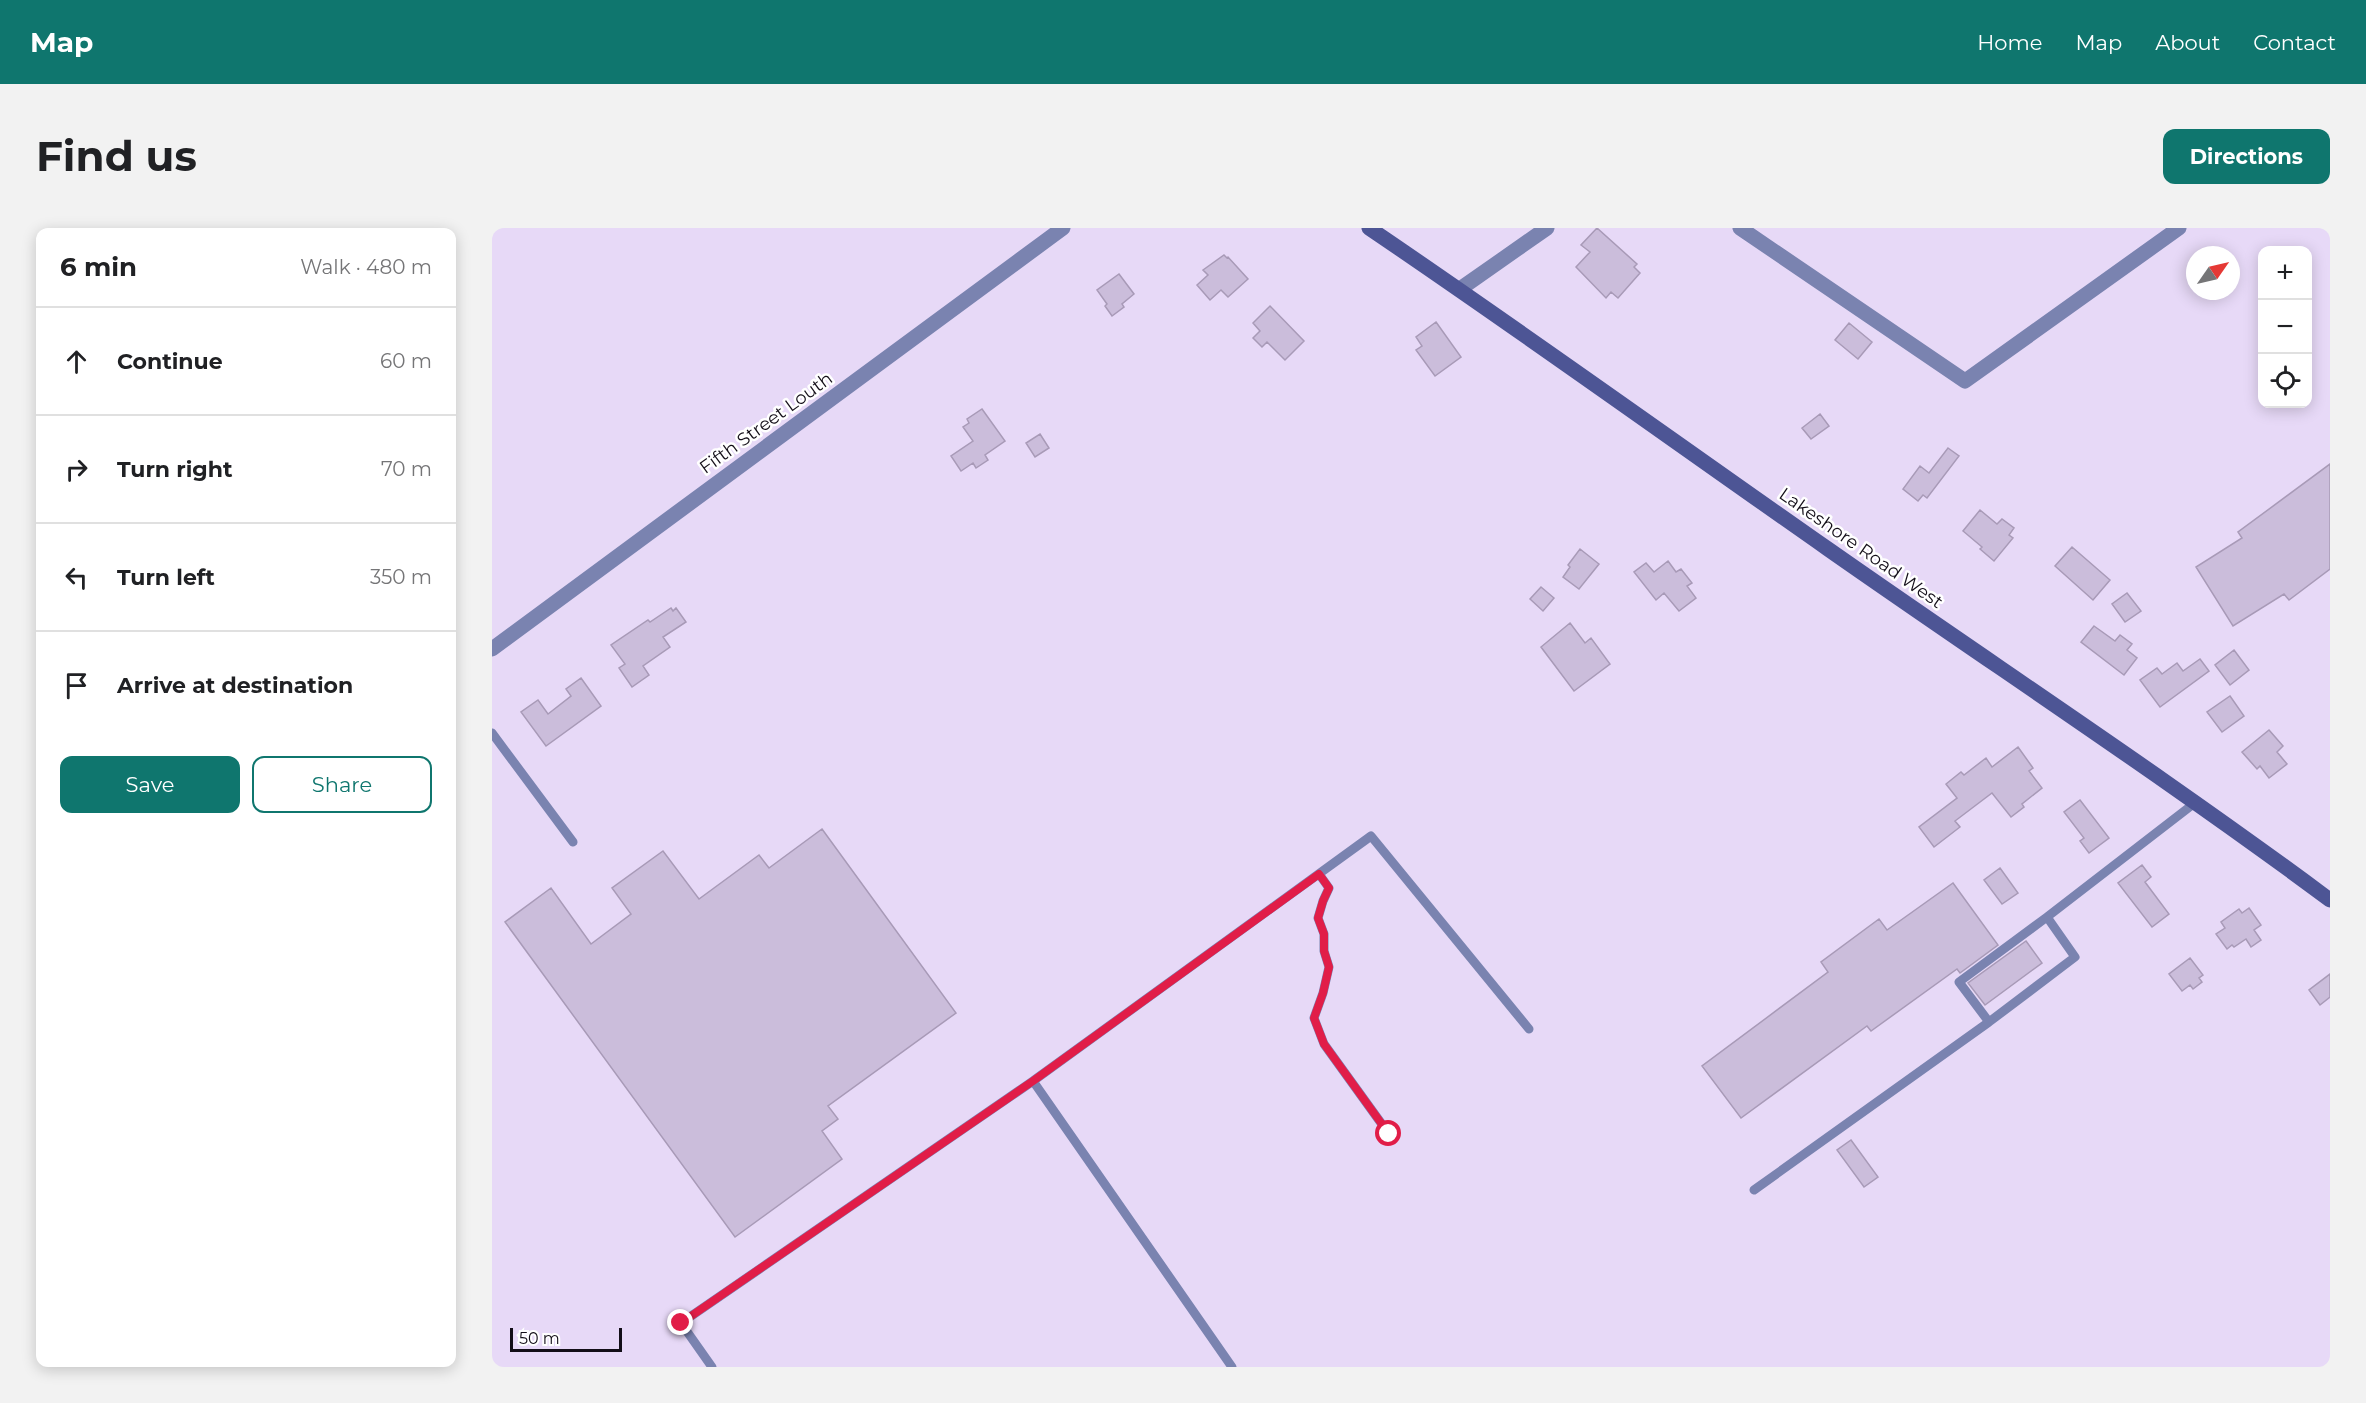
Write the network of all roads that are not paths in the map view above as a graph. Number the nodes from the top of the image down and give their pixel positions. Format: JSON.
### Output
{"nodes":[{"id":1,"x":1063,"y":228,"type":"edge"},
{"id":2,"x":1369,"y":228,"type":"edge"},
{"id":3,"x":1547,"y":228,"type":"edge"},
{"id":4,"x":1740,"y":228,"type":"edge"},
{"id":5,"x":2179,"y":228,"type":"edge"},
{"id":6,"x":1460,"y":289,"type":"junction"},
{"id":7,"x":492,"y":649,"type":"edge"},
{"id":8,"x":492,"y":733,"type":"edge"},
{"id":9,"x":2196,"y":802,"type":"junction"},
{"id":10,"x":573,"y":842,"type":"dead end"},
{"id":11,"x":1319,"y":874,"type":"junction"},
{"id":12,"x":2330,"y":900,"type":"edge"},
{"id":13,"x":2047,"y":917,"type":"junction"},
{"id":14,"x":1989,"y":1022,"type":"junction"},
{"id":15,"x":1529,"y":1029,"type":"dead end"},
{"id":16,"x":1033,"y":1081,"type":"junction"},
{"id":17,"x":1389,"y":1134,"type":"dead end"},
{"id":18,"x":1754,"y":1190,"type":"dead end"},
{"id":19,"x":712,"y":1367,"type":"edge"},
{"id":20,"x":1232,"y":1367,"type":"edge"}],
"edges":[{"from":1,"to":7,"type":"street","name":"Fifth Street Louth"},
{"from":2,"to":6,"type":"main road","name":"Lakeshore Road West"},
{"from":3,"to":6,"type":"street"},
{"from":4,"to":5,"type":"street"},
{"from":6,"to":9,"type":"main road","name":"Lakeshore Road West"},
{"from":8,"to":10,"type":"lane"},
{"from":9,"to":12,"type":"main road","name":"Lakeshore Road West"},
{"from":9,"to":13,"type":"lane"},
{"from":11,"to":15,"type":"lane"},
{"from":11,"to":16,"type":"lane"},
{"from":11,"to":17,"type":"lane"},
{"from":13,"to":14,"type":"lane"},
{"from":13,"to":14,"type":"lane"},
{"from":14,"to":18,"type":"lane"},
{"from":16,"to":19,"type":"lane"},
{"from":16,"to":20,"type":"lane"}]}
